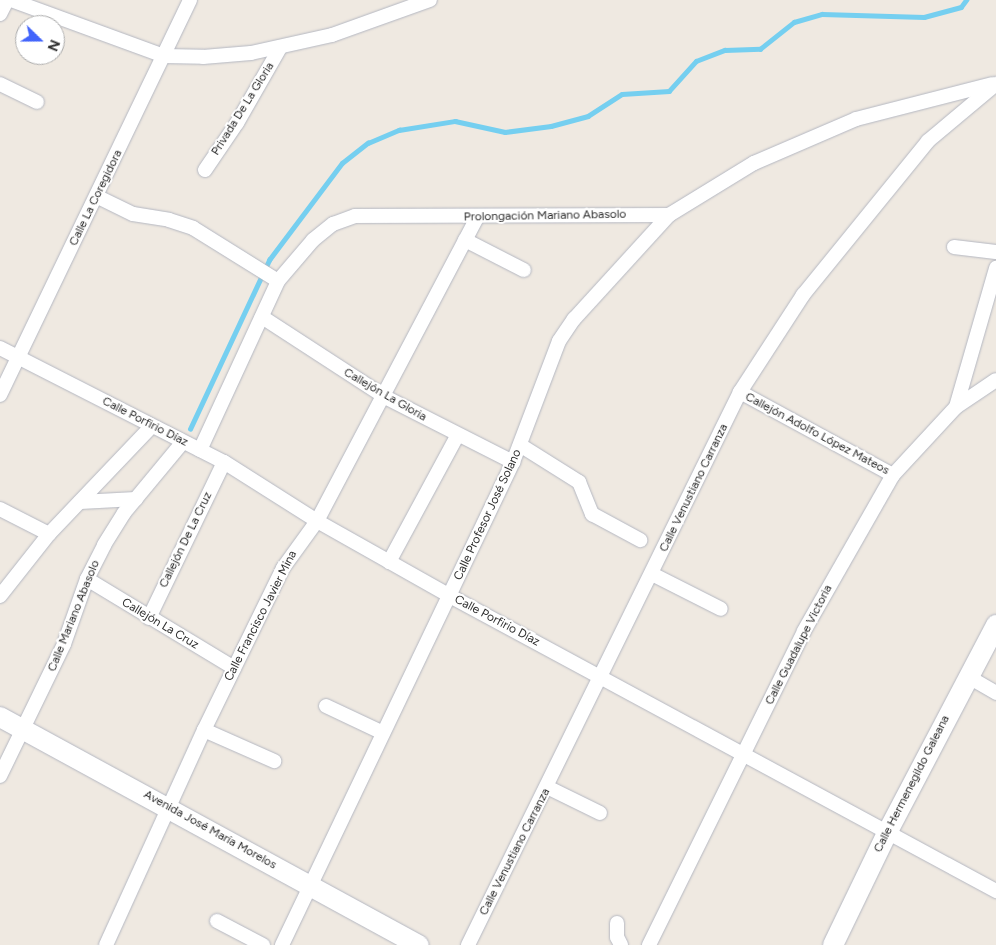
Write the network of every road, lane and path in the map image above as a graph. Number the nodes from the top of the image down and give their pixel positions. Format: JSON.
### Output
{"nodes":[{"id":1,"x":7,"y":0,"type":"edge"},
{"id":2,"x":11,"y":0,"type":"edge"},
{"id":3,"x":190,"y":0,"type":"edge"},
{"id":4,"x":397,"y":0,"type":"edge"},
{"id":5,"x":430,"y":0,"type":"edge"},
{"id":6,"x":0,"y":14,"type":"edge"},
{"id":7,"x":374,"y":19,"type":"junction"},
{"id":8,"x":280,"y":48,"type":"junction"},
{"id":9,"x":164,"y":56,"type":"junction"},
{"id":10,"x":996,"y":83,"type":"edge"},
{"id":11,"x":0,"y":84,"type":"edge"},
{"id":12,"x":37,"y":102,"type":"dead end"},
{"id":13,"x":205,"y":170,"type":"dead end"},
{"id":14,"x":98,"y":197,"type":"junction"},
{"id":15,"x":669,"y":215,"type":"junction"},
{"id":16,"x":477,"y":218,"type":"junction"},
{"id":17,"x":465,"y":240,"type":"junction"},
{"id":18,"x":954,"y":247,"type":"dead end"},
{"id":19,"x":996,"y":252,"type":"edge"},
{"id":20,"x":996,"y":268,"type":"edge"},
{"id":21,"x":524,"y":270,"type":"dead end"},
{"id":22,"x":274,"y":278,"type":"junction"},
{"id":23,"x":262,"y":317,"type":"junction"},
{"id":24,"x":0,"y":348,"type":"edge"},
{"id":25,"x":18,"y":357,"type":"junction"},
{"id":26,"x":996,"y":380,"type":"edge"},
{"id":27,"x":740,"y":392,"type":"junction"},
{"id":28,"x":0,"y":395,"type":"edge"},
{"id":29,"x":384,"y":397,"type":"junction"},
{"id":30,"x":956,"y":407,"type":"junction"},
{"id":31,"x":152,"y":426,"type":"junction"},
{"id":32,"x":457,"y":436,"type":"junction"},
{"id":33,"x":183,"y":442,"type":"junction"},
{"id":34,"x":520,"y":445,"type":"junction"},
{"id":35,"x":200,"y":450,"type":"junction"},
{"id":36,"x":224,"y":462,"type":"junction"},
{"id":37,"x":513,"y":462,"type":"junction"},
{"id":38,"x":894,"y":475,"type":"junction"},
{"id":39,"x":136,"y":499,"type":"junction"},
{"id":40,"x":80,"y":502,"type":"junction"},
{"id":41,"x":0,"y":509,"type":"edge"},
{"id":42,"x":317,"y":521,"type":"junction"},
{"id":43,"x":49,"y":534,"type":"junction"},
{"id":44,"x":640,"y":540,"type":"dead end"},
{"id":45,"x":389,"y":562,"type":"junction"},
{"id":46,"x":652,"y":574,"type":"junction"},
{"id":47,"x":87,"y":579,"type":"junction"},
{"id":48,"x":0,"y":596,"type":"edge"},
{"id":49,"x":450,"y":596,"type":"junction"},
{"id":50,"x":721,"y":609,"type":"dead end"},
{"id":51,"x":149,"y":618,"type":"junction"},
{"id":52,"x":996,"y":625,"type":"edge"},
{"id":53,"x":234,"y":668,"type":"junction"},
{"id":54,"x":967,"y":676,"type":"junction"},
{"id":55,"x":602,"y":677,"type":"junction"},
{"id":56,"x":996,"y":693,"type":"edge"},
{"id":57,"x":326,"y":706,"type":"dead end"},
{"id":58,"x":0,"y":716,"type":"edge"},
{"id":59,"x":23,"y":729,"type":"junction"},
{"id":60,"x":204,"y":730,"type":"junction"},
{"id":61,"x":384,"y":734,"type":"junction"},
{"id":62,"x":744,"y":755,"type":"junction"},
{"id":63,"x":274,"y":761,"type":"dead end"},
{"id":64,"x":0,"y":776,"type":"edge"},
{"id":65,"x":547,"y":787,"type":"junction"},
{"id":66,"x":170,"y":807,"type":"junction"},
{"id":67,"x":600,"y":813,"type":"dead end"},
{"id":68,"x":888,"y":831,"type":"junction"},
{"id":69,"x":310,"y":887,"type":"junction"},
{"id":70,"x":996,"y":891,"type":"edge"},
{"id":71,"x":217,"y":921,"type":"dead end"},
{"id":72,"x":617,"y":923,"type":"dead end"},
{"id":73,"x":106,"y":945,"type":"edge"},
{"id":74,"x":263,"y":945,"type":"edge"},
{"id":75,"x":282,"y":945,"type":"edge"},
{"id":76,"x":419,"y":945,"type":"edge"},
{"id":77,"x":468,"y":945,"type":"edge"},
{"id":78,"x":621,"y":945,"type":"edge"},
{"id":79,"x":649,"y":945,"type":"edge"},
{"id":80,"x":833,"y":945,"type":"edge"}],
"edges":[{"from":1,"to":6,"type":"street"},
{"from":2,"to":9,"type":"street"},
{"from":3,"to":9,"type":"street","name":"Calle La Coregidora"},
{"from":4,"to":7,"type":"street"},
{"from":5,"to":7,"type":"street"},
{"from":7,"to":8,"type":"street"},
{"from":8,"to":9,"type":"street"},
{"from":8,"to":13,"type":"street","name":"Privada De La Gloria"},
{"from":9,"to":14,"type":"street","name":"Calle La Coregidora"},
{"from":10,"to":15,"type":"street"},
{"from":10,"to":27,"type":"street","name":"Calle Venustiano Carranza"},
{"from":11,"to":12,"type":"street"},
{"from":14,"to":22,"type":"street"},
{"from":14,"to":25,"type":"street","name":"Calle La Coregidora"},
{"from":15,"to":16,"type":"street","name":"Prolongación Mariano Abasolo"},
{"from":15,"to":34,"type":"street","name":"Calle Profesor José Solano"},
{"from":16,"to":17,"type":"street","name":"Calle Francisco Javier Mina"},
{"from":16,"to":22,"type":"street","name":"Prolongación Mariano Abasolo"},
{"from":17,"to":21,"type":"street"},
{"from":17,"to":29,"type":"street","name":"Calle Francisco Javier Mina"},
{"from":18,"to":19,"type":"street"},
{"from":20,"to":30,"type":"street"},
{"from":22,"to":23,"type":"street","name":"Prolongación Mariano Abasolo"},
{"from":23,"to":29,"type":"street","name":"Callejón La Gloria"},
{"from":23,"to":35,"type":"street","name":"Prolongación Mariano Abasolo"},
{"from":24,"to":25,"type":"street","name":"Calle Porfirio Díaz"},
{"from":25,"to":28,"type":"street","name":"Calle La Coregidora"},
{"from":25,"to":31,"type":"street","name":"Calle Porfirio Díaz"},
{"from":26,"to":30,"type":"street","name":"Calle Guadalupe Victoria"},
{"from":27,"to":38,"type":"street","name":"Callejón Adolfo López Mateos"},
{"from":27,"to":46,"type":"street","name":"Calle Venustiano Carranza"},
{"from":29,"to":32,"type":"street","name":"Callejón La Gloria"},
{"from":29,"to":42,"type":"street","name":"Calle Francisco Javier Mina"},
{"from":30,"to":38,"type":"street","name":"Calle Guadalupe Victoria"},
{"from":31,"to":33,"type":"street","name":"Calle Porfirio Díaz"},
{"from":31,"to":40,"type":"street"},
{"from":32,"to":37,"type":"street","name":"Callejón La Gloria"},
{"from":32,"to":45,"type":"street"},
{"from":33,"to":35,"type":"street","name":"Calle Porfirio Díaz"},
{"from":33,"to":39,"type":"street","name":"Calle Mariano Abasolo"},
{"from":34,"to":37,"type":"street","name":"Calle Profesor José Solano"},
{"from":34,"to":44,"type":"street"},
{"from":35,"to":36,"type":"street","name":"Calle Porfirio Díaz"},
{"from":36,"to":42,"type":"street","name":"Calle Porfirio Díaz"},
{"from":36,"to":51,"type":"street","name":"Callejón De La Cruz"},
{"from":37,"to":49,"type":"street","name":"Calle Profesor José Solano"},
{"from":38,"to":62,"type":"street","name":"Calle Guadalupe Victoria"},
{"from":39,"to":40,"type":"street"},
{"from":39,"to":47,"type":"street","name":"Calle Mariano Abasolo"},
{"from":40,"to":43,"type":"street"},
{"from":41,"to":43,"type":"street"},
{"from":42,"to":45,"type":"street","name":"Calle Porfirio Díaz"},
{"from":42,"to":53,"type":"street","name":"Calle Francisco Javier Mina"},
{"from":43,"to":48,"type":"street"},
{"from":45,"to":49,"type":"street","name":"Calle Porfirio Díaz"},
{"from":46,"to":50,"type":"street"},
{"from":46,"to":55,"type":"street","name":"Calle Venustiano Carranza"},
{"from":47,"to":51,"type":"street","name":"Callejón La Cruz"},
{"from":47,"to":59,"type":"street","name":"Calle Mariano Abasolo"},
{"from":49,"to":55,"type":"street","name":"Calle Porfirio Díaz"},
{"from":49,"to":61,"type":"street","name":"Calle Profesor José Solano"},
{"from":51,"to":53,"type":"street","name":"Callejón La Cruz"},
{"from":52,"to":54,"type":"main road","name":"Calle Hermenegildo Galeana"},
{"from":53,"to":60,"type":"street","name":"Calle Francisco Javier Mina"},
{"from":54,"to":56,"type":"street"},
{"from":54,"to":68,"type":"main road","name":"Calle Hermenegildo Galeana"},
{"from":55,"to":62,"type":"street","name":"Calle Porfirio Díaz"},
{"from":55,"to":65,"type":"street","name":"Calle Venustiano Carranza"},
{"from":57,"to":61,"type":"street"},
{"from":58,"to":59,"type":"main road","name":"Avenida José María Morelos"},
{"from":59,"to":64,"type":"street","name":"Calle Mariano Abasolo"},
{"from":59,"to":66,"type":"main road","name":"Avenida José María Morelos"},
{"from":60,"to":63,"type":"street"},
{"from":60,"to":66,"type":"street","name":"Calle Francisco Javier Mina"},
{"from":61,"to":69,"type":"street","name":"Calle Profesor José Solano"},
{"from":62,"to":68,"type":"street","name":"Calle Porfirio Díaz"},
{"from":62,"to":79,"type":"street","name":"Calle Guadalupe Victoria"},
{"from":65,"to":67,"type":"street"},
{"from":65,"to":77,"type":"street","name":"Calle Venustiano Carranza"},
{"from":66,"to":69,"type":"main road","name":"Avenida José María Morelos"},
{"from":66,"to":73,"type":"street","name":"Calle Francisco Javier Mina"},
{"from":68,"to":70,"type":"street","name":"Calle Porfirio Díaz"},
{"from":68,"to":80,"type":"main road","name":"Calle Hermenegildo Galeana"},
{"from":69,"to":75,"type":"street","name":"Calle Profesor José Solano"},
{"from":69,"to":76,"type":"main road","name":"Avenida José María Morelos"},
{"from":71,"to":74,"type":"street"},
{"from":72,"to":78,"type":"street"}]}
